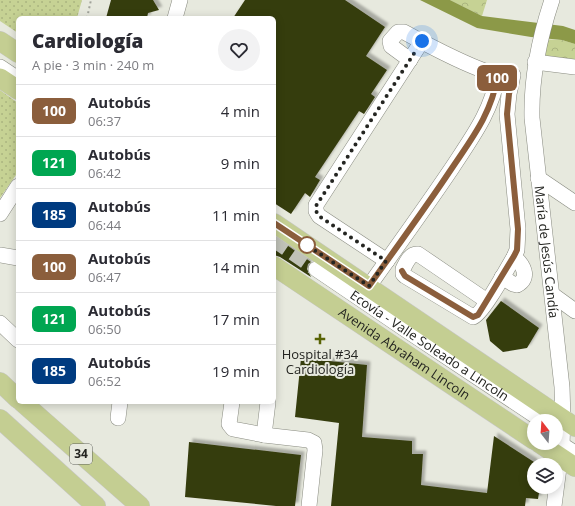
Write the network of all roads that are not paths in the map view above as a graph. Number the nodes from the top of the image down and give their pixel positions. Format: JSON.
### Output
{"nodes":[{"id":1,"x":180,"y":0,"type":"edge"},
{"id":2,"x":552,"y":0,"type":"edge"},
{"id":3,"x":176,"y":16,"type":"edge"},
{"id":4,"x":0,"y":41,"type":"edge"},
{"id":5,"x":422,"y":41,"type":"junction"},
{"id":6,"x":16,"y":52,"type":"edge"},
{"id":7,"x":0,"y":59,"type":"edge"},
{"id":8,"x":410,"y":60,"type":"junction"},
{"id":9,"x":535,"y":66,"type":"junction"},
{"id":10,"x":0,"y":67,"type":"edge"},
{"id":11,"x":575,"y":67,"type":"edge"},
{"id":12,"x":16,"y":70,"type":"edge"},
{"id":13,"x":498,"y":75,"type":"junction"},
{"id":14,"x":513,"y":76,"type":"junction"},
{"id":15,"x":0,"y":78,"type":"edge"},
{"id":16,"x":16,"y":78,"type":"edge"},
{"id":17,"x":16,"y":89,"type":"edge"},
{"id":18,"x":538,"y":178,"type":"junction"},
{"id":19,"x":16,"y":189,"type":"edge"},
{"id":20,"x":575,"y":204,"type":"edge"},
{"id":21,"x":0,"y":214,"type":"edge"},
{"id":22,"x":276,"y":224,"type":"edge"},
{"id":23,"x":0,"y":255,"type":"edge"},
{"id":24,"x":16,"y":258,"type":"edge"},
{"id":25,"x":386,"y":261,"type":"junction"},
{"id":26,"x":276,"y":267,"type":"edge"},
{"id":27,"x":369,"y":286,"type":"junction"},
{"id":28,"x":553,"y":296,"type":"junction"},
{"id":29,"x":487,"y":301,"type":"junction"},
{"id":30,"x":575,"y":311,"type":"edge"},
{"id":31,"x":0,"y":323,"type":"edge"},
{"id":32,"x":16,"y":338,"type":"edge"},
{"id":33,"x":0,"y":382,"type":"edge"},
{"id":34,"x":16,"y":394,"type":"edge"},
{"id":35,"x":29,"y":404,"type":"edge"},
{"id":36,"x":120,"y":404,"type":"edge"},
{"id":37,"x":232,"y":404,"type":"edge"},
{"id":38,"x":268,"y":404,"type":"edge"},
{"id":39,"x":532,"y":414,"type":"edge"},
{"id":40,"x":118,"y":418,"type":"dead end"},
{"id":41,"x":0,"y":419,"type":"edge"},
{"id":42,"x":527,"y":421,"type":"edge"},
{"id":43,"x":264,"y":435,"type":"junction"},
{"id":44,"x":527,"y":435,"type":"edge"},
{"id":45,"x":566,"y":442,"type":"edge"},
{"id":46,"x":562,"y":504,"type":"edge"},
{"id":47,"x":96,"y":506,"type":"edge"},
{"id":48,"x":140,"y":506,"type":"edge"},
{"id":49,"x":309,"y":506,"type":"edge"}],
"edges":[{"from":1,"to":3,"type":"street"},
{"from":2,"to":9,"type":"street","name":"María de Jesús Candía"},
{"from":4,"to":6,"type":"main road"},
{"from":5,"to":8,"type":"street"},
{"from":5,"to":8,"type":"street"},
{"from":5,"to":13,"type":"street"},
{"from":7,"to":12,"type":"street"},
{"from":8,"to":25,"type":"street"},
{"from":9,"to":11,"type":"street"},
{"from":9,"to":14,"type":"street"},
{"from":9,"to":18,"type":"street","name":"María de Jesús Candía"},
{"from":10,"to":16,"type":"street"},
{"from":13,"to":14,"type":"street"},
{"from":13,"to":25,"type":"street"},
{"from":14,"to":29,"type":"street"},
{"from":15,"to":17,"type":"main road"},
{"from":18,"to":20,"type":"street"},
{"from":18,"to":28,"type":"street","name":"María de Jesús Candía"},
{"from":19,"to":21,"type":"street"},
{"from":22,"to":27,"type":"main road"},
{"from":23,"to":24,"type":"street"},
{"from":25,"to":27,"type":"street"},
{"from":26,"to":44,"type":"main road","name":"Avenida Abraham Lincoln"},
{"from":27,"to":45,"type":"main road"},
{"from":28,"to":30,"type":"street"},
{"from":28,"to":45,"type":"street","name":"María de Jesús Candía"},
{"from":29,"to":29,"type":"street"},
{"from":31,"to":32,"type":"street"},
{"from":33,"to":34,"type":"main road","number":"34"},
{"from":35,"to":48,"type":"main road","number":"34"},
{"from":36,"to":40,"type":"street"},
{"from":37,"to":43,"type":"street"},
{"from":38,"to":43,"type":"street"},
{"from":39,"to":42,"type":"street","name":"Ecovía - Valle Soleado a Lincoln"},
{"from":41,"to":47,"type":"main road","number":"34"},
{"from":43,"to":49,"type":"street"},
{"from":45,"to":46,"type":"street","name":"María de Jesús Candía"}]}
